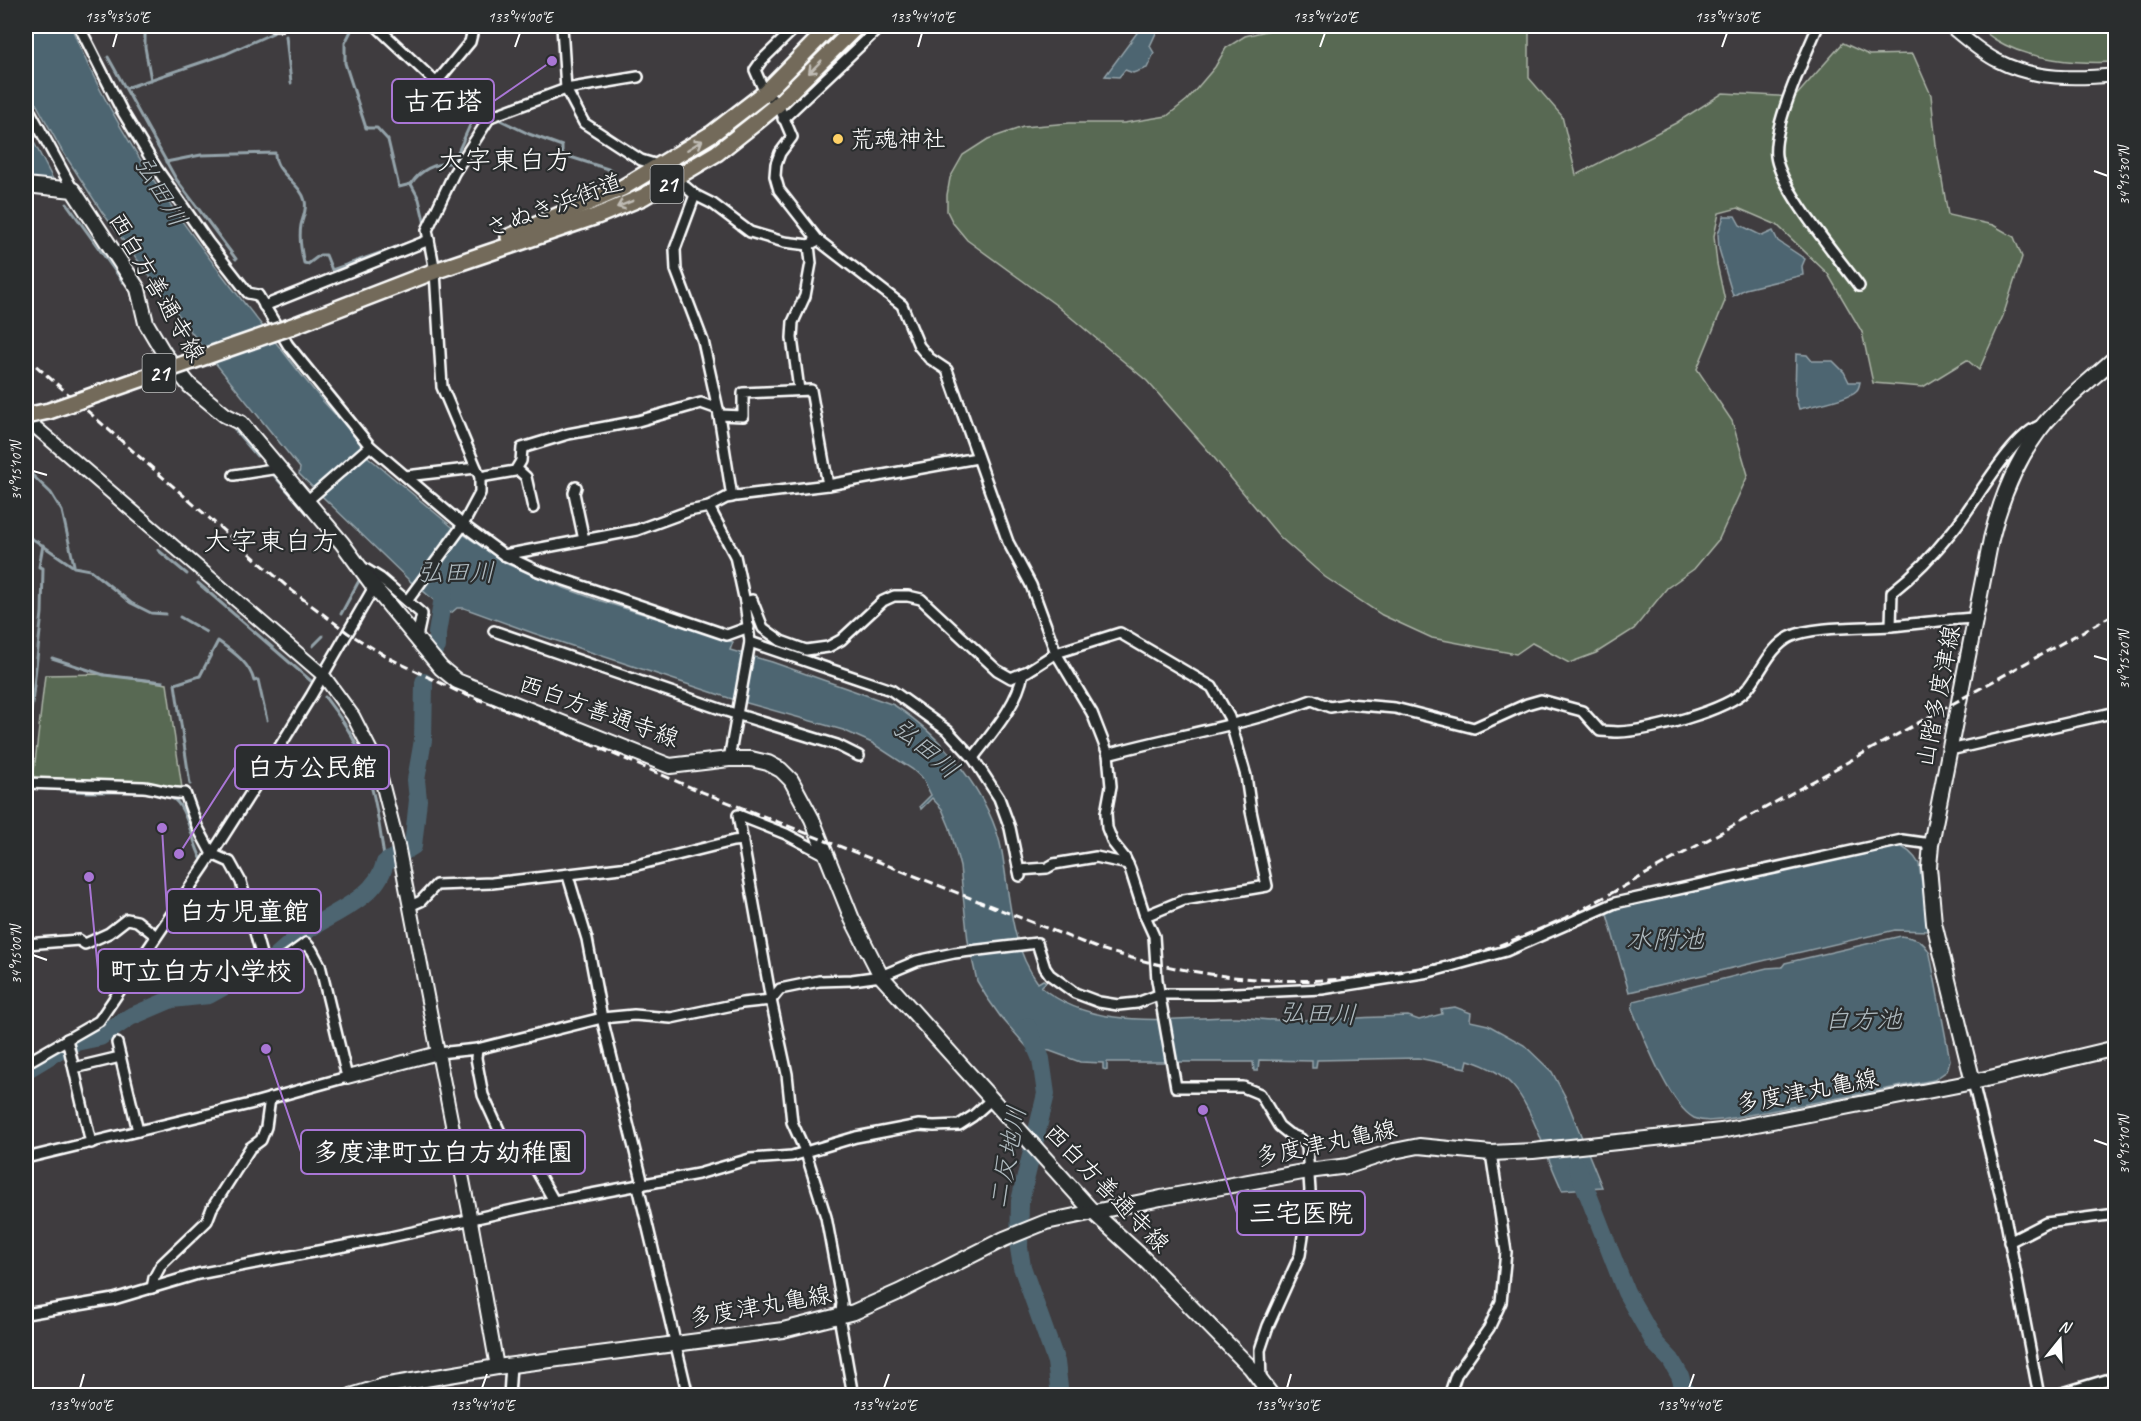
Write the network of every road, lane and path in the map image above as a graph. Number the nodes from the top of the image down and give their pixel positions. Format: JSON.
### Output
{"nodes":[{"id":1,"x":79,"y":26,"type":"edge"},
{"id":2,"x":273,"y":26,"type":"edge"},
{"id":3,"x":279,"y":26,"type":"edge"},
{"id":4,"x":376,"y":26,"type":"edge"},
{"id":5,"x":474,"y":26,"type":"edge"},
{"id":6,"x":562,"y":26,"type":"edge"},
{"id":7,"x":797,"y":26,"type":"edge"},
{"id":8,"x":831,"y":26,"type":"edge"},
{"id":9,"x":857,"y":26,"type":"edge"},
{"id":10,"x":881,"y":26,"type":"edge"},
{"id":11,"x":1818,"y":26,"type":"edge"},
{"id":12,"x":1950,"y":26,"type":"edge"},
{"id":13,"x":2115,"y":75,"type":"edge"},
{"id":14,"x":638,"y":77,"type":"dead end"},
{"id":15,"x":436,"y":83,"type":"junction"},
{"id":16,"x":566,"y":89,"type":"junction"},
{"id":17,"x":765,"y":93,"type":"junction"},
{"id":18,"x":26,"y":104,"type":"edge"},
{"id":19,"x":777,"y":104,"type":"junction"},
{"id":20,"x":490,"y":117,"type":"junction"},
{"id":21,"x":783,"y":120,"type":"junction"},
{"id":22,"x":661,"y":166,"type":"junction"},
{"id":23,"x":676,"y":179,"type":"junction"},
{"id":24,"x":26,"y":185,"type":"edge"},
{"id":25,"x":73,"y":190,"type":"junction"},
{"id":26,"x":695,"y":195,"type":"junction"},
{"id":27,"x":429,"y":240,"type":"junction"},
{"id":28,"x":818,"y":240,"type":"junction"},
{"id":29,"x":809,"y":245,"type":"junction"},
{"id":30,"x":435,"y":271,"type":"junction"},
{"id":31,"x":1860,"y":286,"type":"dead end"},
{"id":32,"x":264,"y":306,"type":"junction"},
{"id":33,"x":2115,"y":357,"type":"edge"},
{"id":34,"x":800,"y":390,"type":"junction"},
{"id":35,"x":719,"y":412,"type":"junction"},
{"id":36,"x":26,"y":417,"type":"edge"},
{"id":37,"x":2045,"y":424,"type":"junction"},
{"id":38,"x":367,"y":448,"type":"junction"},
{"id":39,"x":977,"y":458,"type":"junction"},
{"id":40,"x":517,"y":469,"type":"junction"},
{"id":41,"x":272,"y":470,"type":"junction"},
{"id":42,"x":478,"y":472,"type":"junction"},
{"id":43,"x":234,"y":475,"type":"dead end"},
{"id":44,"x":406,"y":476,"type":"junction"},
{"id":45,"x":828,"y":485,"type":"junction"},
{"id":46,"x":576,"y":487,"type":"dead end"},
{"id":47,"x":726,"y":498,"type":"junction"},
{"id":48,"x":308,"y":500,"type":"junction"},
{"id":49,"x":709,"y":507,"type":"junction"},
{"id":50,"x":533,"y":508,"type":"dead end"},
{"id":51,"x":463,"y":525,"type":"junction"},
{"id":52,"x":584,"y":540,"type":"junction"},
{"id":53,"x":504,"y":555,"type":"junction"},
{"id":54,"x":360,"y":566,"type":"junction"},
{"id":55,"x":374,"y":587,"type":"junction"},
{"id":56,"x":407,"y":601,"type":"junction"},
{"id":57,"x":745,"y":602,"type":"junction"},
{"id":58,"x":1976,"y":618,"type":"junction"},
{"id":59,"x":1891,"y":626,"type":"junction"},
{"id":60,"x":749,"y":627,"type":"junction"},
{"id":61,"x":494,"y":631,"type":"dead end"},
{"id":62,"x":417,"y":637,"type":"junction"},
{"id":63,"x":750,"y":642,"type":"junction"},
{"id":64,"x":1056,"y":653,"type":"junction"},
{"id":65,"x":1023,"y":673,"type":"junction"},
{"id":66,"x":323,"y":675,"type":"junction"},
{"id":67,"x":737,"y":711,"type":"junction"},
{"id":68,"x":2115,"y":712,"type":"edge"},
{"id":69,"x":1231,"y":725,"type":"junction"},
{"id":70,"x":1950,"y":750,"type":"junction"},
{"id":71,"x":1108,"y":754,"type":"junction"},
{"id":72,"x":859,"y":756,"type":"dead end"},
{"id":73,"x":973,"y":758,"type":"junction"},
{"id":74,"x":729,"y":759,"type":"junction"},
{"id":75,"x":26,"y":783,"type":"edge"},
{"id":76,"x":743,"y":840,"type":"junction"},
{"id":77,"x":1931,"y":844,"type":"junction"},
{"id":78,"x":212,"y":854,"type":"junction"},
{"id":79,"x":826,"y":855,"type":"junction"},
{"id":80,"x":1128,"y":864,"type":"junction"},
{"id":81,"x":568,"y":876,"type":"junction"},
{"id":82,"x":410,"y":906,"type":"junction"},
{"id":83,"x":1144,"y":916,"type":"junction"},
{"id":84,"x":156,"y":936,"type":"junction"},
{"id":85,"x":26,"y":944,"type":"edge"},
{"id":86,"x":881,"y":976,"type":"junction"},
{"id":87,"x":1161,"y":994,"type":"junction"},
{"id":88,"x":771,"y":1000,"type":"junction"},
{"id":89,"x":602,"y":1018,"type":"junction"},
{"id":90,"x":67,"y":1039,"type":"junction"},
{"id":91,"x":117,"y":1043,"type":"dead end"},
{"id":92,"x":2115,"y":1048,"type":"edge"},
{"id":93,"x":477,"y":1049,"type":"junction"},
{"id":94,"x":438,"y":1053,"type":"junction"},
{"id":95,"x":120,"y":1058,"type":"junction"},
{"id":96,"x":26,"y":1063,"type":"edge"},
{"id":97,"x":74,"y":1068,"type":"junction"},
{"id":98,"x":347,"y":1077,"type":"junction"},
{"id":99,"x":1973,"y":1082,"type":"junction"},
{"id":100,"x":270,"y":1098,"type":"junction"},
{"id":101,"x":992,"y":1099,"type":"junction"},
{"id":102,"x":138,"y":1131,"type":"junction"},
{"id":103,"x":91,"y":1143,"type":"junction"},
{"id":104,"x":805,"y":1151,"type":"junction"},
{"id":105,"x":1491,"y":1153,"type":"junction"},
{"id":106,"x":26,"y":1158,"type":"edge"},
{"id":107,"x":1308,"y":1171,"type":"junction"},
{"id":108,"x":639,"y":1186,"type":"junction"},
{"id":109,"x":554,"y":1201,"type":"junction"},
{"id":110,"x":1093,"y":1212,"type":"junction"},
{"id":111,"x":2115,"y":1214,"type":"edge"},
{"id":112,"x":471,"y":1221,"type":"junction"},
{"id":113,"x":2009,"y":1242,"type":"junction"},
{"id":114,"x":152,"y":1288,"type":"junction"},
{"id":115,"x":26,"y":1314,"type":"edge"},
{"id":116,"x":841,"y":1315,"type":"junction"},
{"id":117,"x":675,"y":1344,"type":"junction"},
{"id":118,"x":504,"y":1366,"type":"junction"},
{"id":119,"x":2115,"y":1377,"type":"edge"},
{"id":120,"x":1261,"y":1381,"type":"junction"},
{"id":121,"x":351,"y":1395,"type":"edge"},
{"id":122,"x":509,"y":1395,"type":"edge"},
{"id":123,"x":688,"y":1395,"type":"edge"},
{"id":124,"x":853,"y":1395,"type":"edge"},
{"id":125,"x":1271,"y":1395,"type":"edge"},
{"id":126,"x":1449,"y":1395,"type":"edge"},
{"id":127,"x":2039,"y":1395,"type":"edge"},
{"id":128,"x":2053,"y":1395,"type":"edge"}],
"edges":[{"from":1,"to":32,"type":"street"},
{"from":2,"to":3,"type":"street"},
{"from":4,"to":15,"type":"street"},
{"from":5,"to":15,"type":"street"},
{"from":6,"to":16,"type":"street"},
{"from":7,"to":17,"type":"street"},
{"from":8,"to":17,"type":"main road","number":"21"},
{"from":9,"to":19,"type":"main road","name":"さぬき浜街道","number":"21","one_way":true},
{"from":10,"to":21,"type":"street"},
{"from":11,"to":31,"type":"street"},
{"from":12,"to":13,"type":"street"},
{"from":14,"to":16,"type":"street"},
{"from":15,"to":20,"type":"street"},
{"from":16,"to":20,"type":"street"},
{"from":16,"to":22,"type":"street"},
{"from":17,"to":19,"type":"street"},
{"from":22,"to":17,"type":"main road","number":"21","one_way":true},
{"from":18,"to":25,"type":"street"},
{"from":19,"to":21,"type":"street"},
{"from":19,"to":23,"type":"main road","name":"さぬき浜街道","number":"21"},
{"from":20,"to":27,"type":"street"},
{"from":21,"to":28,"type":"street"},
{"from":22,"to":23,"type":"street"},
{"from":22,"to":30,"type":"main road","number":"21"},
{"from":23,"to":26,"type":"street"},
{"from":23,"to":30,"type":"main road","name":"さぬき浜街道","number":"21","one_way":true},
{"from":24,"to":25,"type":"main road"},
{"from":25,"to":41,"type":"main road","name":"西白方善通寺線"},
{"from":26,"to":29,"type":"street"},
{"from":26,"to":35,"type":"street"},
{"from":27,"to":30,"type":"street"},
{"from":27,"to":32,"type":"street"},
{"from":28,"to":29,"type":"street"},
{"from":28,"to":39,"type":"street"},
{"from":29,"to":34,"type":"street"},
{"from":30,"to":36,"type":"main road","name":"さぬき浜街道","number":"21","bridge":true},
{"from":30,"to":42,"type":"street"},
{"from":32,"to":38,"type":"street"},
{"from":33,"to":37,"type":"main road","name":"山階多度津線"},
{"from":34,"to":35,"type":"street"},
{"from":34,"to":45,"type":"street"},
{"from":35,"to":40,"type":"street"},
{"from":35,"to":47,"type":"street"},
{"from":36,"to":66,"type":"street"},
{"from":37,"to":58,"type":"main road","name":"山階多度津線"},
{"from":37,"to":59,"type":"street"},
{"from":38,"to":44,"type":"street"},
{"from":38,"to":48,"type":"street"},
{"from":39,"to":45,"type":"street"},
{"from":39,"to":64,"type":"street"},
{"from":40,"to":42,"type":"street"},
{"from":40,"to":50,"type":"street"},
{"from":41,"to":43,"type":"street"},
{"from":41,"to":48,"type":"main road","name":"西白方善通寺線"},
{"from":42,"to":44,"type":"street"},
{"from":42,"to":51,"type":"street"},
{"from":44,"to":51,"type":"street"},
{"from":45,"to":47,"type":"street"},
{"from":46,"to":52,"type":"street"},
{"from":47,"to":49,"type":"street"},
{"from":48,"to":54,"type":"main road","name":"西白方善通寺線"},
{"from":49,"to":52,"type":"street"},
{"from":49,"to":57,"type":"street"},
{"from":51,"to":53,"type":"street"},
{"from":51,"to":56,"type":"street"},
{"from":52,"to":53,"type":"street"},
{"from":53,"to":60,"type":"street"},
{"from":54,"to":55,"type":"main road","name":"西白方善通寺線"},
{"from":54,"to":56,"type":"street"},
{"from":55,"to":62,"type":"main road","name":"西白方善通寺線"},
{"from":55,"to":66,"type":"street"},
{"from":56,"to":62,"type":"street"},
{"from":57,"to":60,"type":"street"},
{"from":57,"to":65,"type":"street"},
{"from":58,"to":59,"type":"street"},
{"from":58,"to":70,"type":"main road","name":"山階多度津線"},
{"from":59,"to":69,"type":"street"},
{"from":60,"to":63,"type":"street"},
{"from":61,"to":67,"type":"street"},
{"from":62,"to":74,"type":"main road","name":"西白方善通寺線"},
{"from":63,"to":67,"type":"street"},
{"from":63,"to":73,"type":"street"},
{"from":64,"to":65,"type":"street"},
{"from":64,"to":69,"type":"street"},
{"from":64,"to":71,"type":"street"},
{"from":65,"to":73,"type":"street"},
{"from":66,"to":78,"type":"street"},
{"from":66,"to":82,"type":"street"},
{"from":67,"to":72,"type":"street"},
{"from":67,"to":74,"type":"street"},
{"from":68,"to":70,"type":"street"},
{"from":69,"to":71,"type":"street"},
{"from":69,"to":83,"type":"street"},
{"from":70,"to":77,"type":"main road","name":"山階多度津線"},
{"from":71,"to":80,"type":"street"},
{"from":73,"to":80,"type":"street"},
{"from":74,"to":79,"type":"main road","name":"西白方善通寺線"},
{"from":75,"to":78,"type":"street"},
{"from":76,"to":79,"type":"street"},
{"from":76,"to":81,"type":"street"},
{"from":76,"to":88,"type":"street"},
{"from":77,"to":87,"type":"street"},
{"from":77,"to":99,"type":"main road","name":"山階多度津線"},
{"from":78,"to":84,"type":"street"},
{"from":78,"to":98,"type":"street"},
{"from":79,"to":86,"type":"main road","name":"西白方善通寺線"},
{"from":80,"to":83,"type":"street"},
{"from":81,"to":82,"type":"street"},
{"from":81,"to":89,"type":"street"},
{"from":82,"to":94,"type":"street"},
{"from":83,"to":87,"type":"street"},
{"from":84,"to":85,"type":"street"},
{"from":84,"to":90,"type":"street"},
{"from":86,"to":87,"type":"street"},
{"from":86,"to":88,"type":"street"},
{"from":86,"to":101,"type":"main road","name":"西白方善通寺線"},
{"from":87,"to":107,"type":"street"},
{"from":88,"to":89,"type":"street"},
{"from":88,"to":104,"type":"street"},
{"from":89,"to":93,"type":"street"},
{"from":89,"to":108,"type":"street"},
{"from":90,"to":96,"type":"street"},
{"from":90,"to":97,"type":"street"},
{"from":91,"to":95,"type":"street"},
{"from":92,"to":99,"type":"main road","name":"多度津丸亀線"},
{"from":93,"to":94,"type":"street"},
{"from":93,"to":109,"type":"street"},
{"from":94,"to":98,"type":"street"},
{"from":94,"to":112,"type":"street"},
{"from":95,"to":97,"type":"street"},
{"from":95,"to":102,"type":"street"},
{"from":97,"to":103,"type":"street"},
{"from":98,"to":100,"type":"street"},
{"from":99,"to":105,"type":"main road","name":"多度津丸亀線"},
{"from":99,"to":113,"type":"street"},
{"from":100,"to":102,"type":"street"},
{"from":100,"to":114,"type":"street"},
{"from":101,"to":104,"type":"street"},
{"from":101,"to":110,"type":"main road","name":"西白方善通寺線"},
{"from":102,"to":103,"type":"street"},
{"from":103,"to":106,"type":"street"},
{"from":104,"to":108,"type":"street"},
{"from":104,"to":116,"type":"street"},
{"from":105,"to":107,"type":"main road","name":"多度津丸亀線"},
{"from":105,"to":126,"type":"street"},
{"from":107,"to":110,"type":"main road","name":"多度津丸亀線"},
{"from":107,"to":120,"type":"street"},
{"from":108,"to":109,"type":"street"},
{"from":108,"to":117,"type":"street"},
{"from":109,"to":112,"type":"street"},
{"from":110,"to":116,"type":"main road","name":"多度津丸亀線"},
{"from":110,"to":120,"type":"main road","name":"西白方善通寺線"},
{"from":111,"to":113,"type":"street"},
{"from":112,"to":114,"type":"street"},
{"from":112,"to":118,"type":"street"},
{"from":113,"to":127,"type":"street"},
{"from":114,"to":115,"type":"street"},
{"from":116,"to":117,"type":"main road","name":"多度津丸亀線"},
{"from":116,"to":124,"type":"street"},
{"from":117,"to":118,"type":"main road","name":"多度津丸亀線"},
{"from":117,"to":123,"type":"street"},
{"from":118,"to":121,"type":"main road","name":"多度津丸亀線"},
{"from":118,"to":122,"type":"street"},
{"from":119,"to":128,"type":"street"},
{"from":120,"to":125,"type":"main road","name":"西白方善通寺線"}]}
